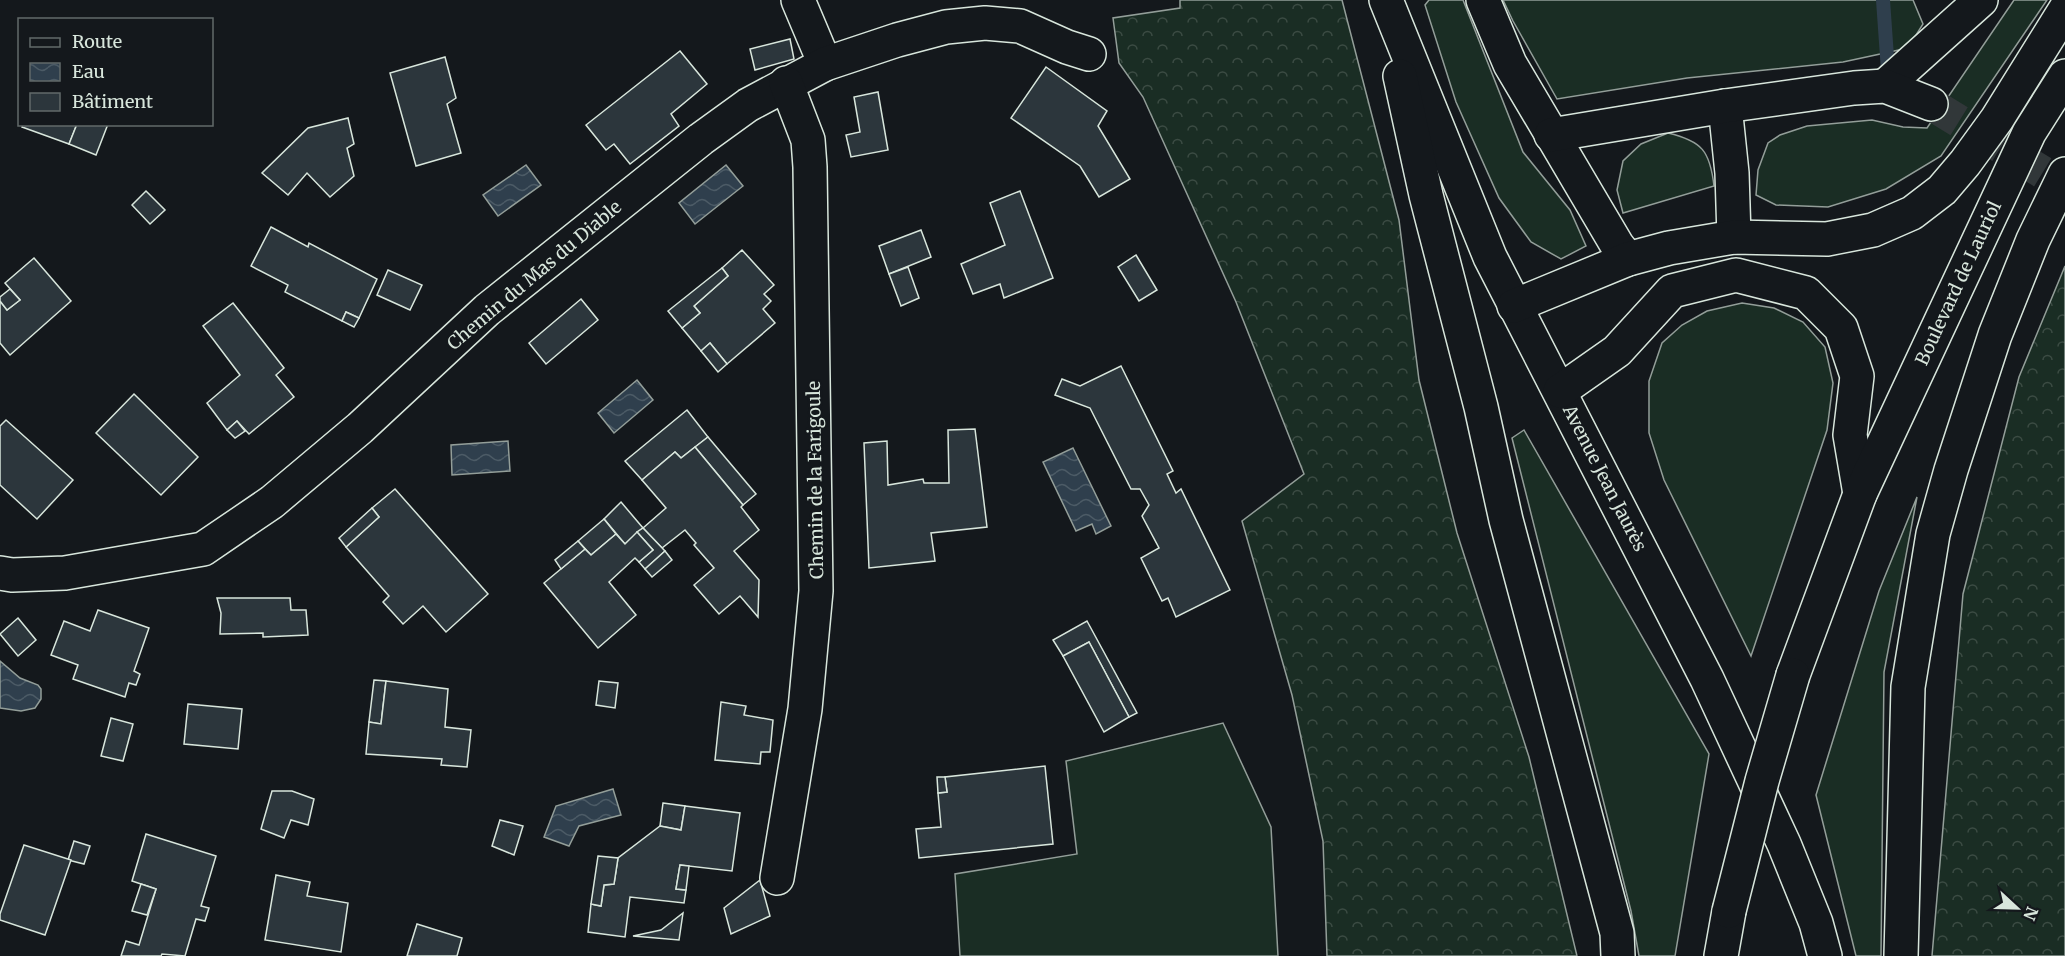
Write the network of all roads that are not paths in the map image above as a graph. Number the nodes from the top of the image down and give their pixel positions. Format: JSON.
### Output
{"nodes":[{"id":1,"x":798,"y":0,"type":"edge"},
{"id":2,"x":1385,"y":0,"type":"edge"},
{"id":3,"x":1483,"y":0,"type":"edge"},
{"id":4,"x":1981,"y":0,"type":"edge"},
{"id":5,"x":2065,"y":10,"type":"edge"},
{"id":6,"x":1089,"y":54,"type":"dead end"},
{"id":7,"x":825,"y":64,"type":"junction"},
{"id":8,"x":2065,"y":76,"type":"edge"},
{"id":9,"x":786,"y":83,"type":"junction"},
{"id":10,"x":1885,"y":86,"type":"junction"},
{"id":11,"x":1931,"y":104,"type":"tunnel mouth"},
{"id":12,"x":1725,"y":106,"type":"junction"},
{"id":13,"x":1551,"y":135,"type":"junction"},
{"id":14,"x":2065,"y":174,"type":"edge"},
{"id":15,"x":1734,"y":237,"type":"junction"},
{"id":16,"x":1628,"y":259,"type":"junction"},
{"id":17,"x":1736,"y":275,"type":"junction"},
{"id":18,"x":1672,"y":291,"type":"junction"},
{"id":19,"x":1514,"y":306,"type":"junction"},
{"id":20,"x":1560,"y":391,"type":"junction"},
{"id":21,"x":1860,"y":494,"type":"junction"},
{"id":22,"x":0,"y":573,"type":"edge"},
{"id":23,"x":777,"y":878,"type":"dead end"},
{"id":24,"x":1618,"y":956,"type":"edge"},
{"id":25,"x":1721,"y":956,"type":"edge"},
{"id":26,"x":1825,"y":956,"type":"edge"},
{"id":27,"x":1901,"y":956,"type":"edge"}],
"edges":[{"from":1,"to":7,"type":"main road"},
{"from":2,"to":19,"type":"main road","name":"Avenue Jean Jaurès"},
{"from":2,"to":24,"type":"main road"},
{"from":3,"to":13,"type":"main road"},
{"from":4,"to":10,"type":"main road"},
{"from":5,"to":15,"type":"main road"},
{"from":6,"to":7,"type":"main road","name":"Chemin du Mas du Diable"},
{"from":7,"to":9,"type":"main road","name":"Chemin du Mas du Diable"},
{"from":8,"to":21,"type":"main road","name":"Boulevard de Lauriol"},
{"from":9,"to":22,"type":"main road","name":"Chemin du Mas du Diable"},
{"from":9,"to":23,"type":"main road","name":"Chemin de la Farigoule"},
{"from":10,"to":11,"type":"main road"},
{"from":10,"to":12,"type":"main road"},
{"from":12,"to":13,"type":"main road"},
{"from":12,"to":15,"type":"main road"},
{"from":13,"to":16,"type":"main road"},
{"from":14,"to":27,"type":"main road"},
{"from":15,"to":16,"type":"main road"},
{"from":15,"to":17,"type":"main road"},
{"from":16,"to":18,"type":"main road"},
{"from":16,"to":19,"type":"main road"},
{"from":17,"to":18,"type":"main road"},
{"from":17,"to":21,"type":"main road"},
{"from":18,"to":20,"type":"main road"},
{"from":19,"to":20,"type":"main road","name":"Avenue Jean Jaurès"},
{"from":20,"to":26,"type":"main road","name":"Avenue Jean Jaurès"},
{"from":21,"to":25,"type":"main road","name":"Boulevard de Lauriol","bridge":true}]}
